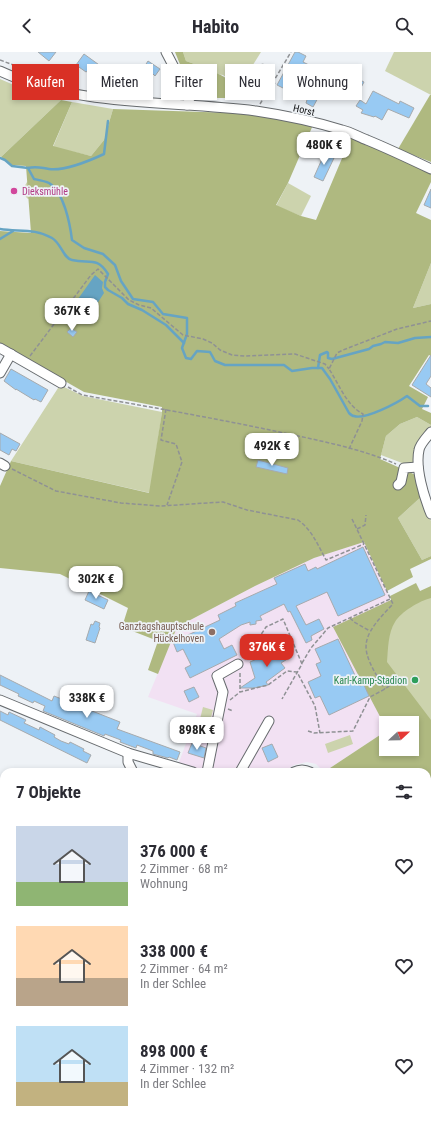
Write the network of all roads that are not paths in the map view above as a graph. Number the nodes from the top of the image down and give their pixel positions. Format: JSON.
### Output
{"nodes":[{"id":1,"x":166,"y":52,"type":"edge"},
{"id":2,"x":0,"y":71,"type":"edge"},
{"id":3,"x":187,"y":105,"type":"junction"},
{"id":4,"x":431,"y":169,"type":"edge"},
{"id":5,"x":0,"y":348,"type":"edge"},
{"id":6,"x":11,"y":354,"type":"junction"},
{"id":7,"x":0,"y":373,"type":"edge"},
{"id":8,"x":61,"y":383,"type":"road end"},
{"id":9,"x":431,"y":432,"type":"edge"},
{"id":10,"x":418,"y":467,"type":"junction"},
{"id":11,"x":398,"y":485,"type":"dead end"},
{"id":12,"x":431,"y":514,"type":"edge"},
{"id":13,"x":239,"y":668,"type":"road end"},
{"id":14,"x":0,"y":700,"type":"edge"},
{"id":15,"x":269,"y":721,"type":"dead end"},
{"id":16,"x":128,"y":753,"type":"junction"},
{"id":17,"x":131,"y":768,"type":"edge"},
{"id":18,"x":179,"y":768,"type":"edge"},
{"id":19,"x":208,"y":768,"type":"edge"},
{"id":20,"x":242,"y":768,"type":"edge"}],
"edges":[{"from":1,"to":3,"type":"street"},
{"from":2,"to":3,"type":"street","name":"Horst"},
{"from":3,"to":4,"type":"street","name":"Horst"},
{"from":5,"to":6,"type":"street"},
{"from":6,"to":7,"type":"street"},
{"from":6,"to":8,"type":"street"},
{"from":9,"to":10,"type":"street"},
{"from":10,"to":11,"type":"street"},
{"from":10,"to":12,"type":"street"},
{"from":13,"to":19,"type":"street"},
{"from":14,"to":16,"type":"street"},
{"from":15,"to":20,"type":"street"},
{"from":16,"to":17,"type":"street"},
{"from":16,"to":18,"type":"street"}]}
